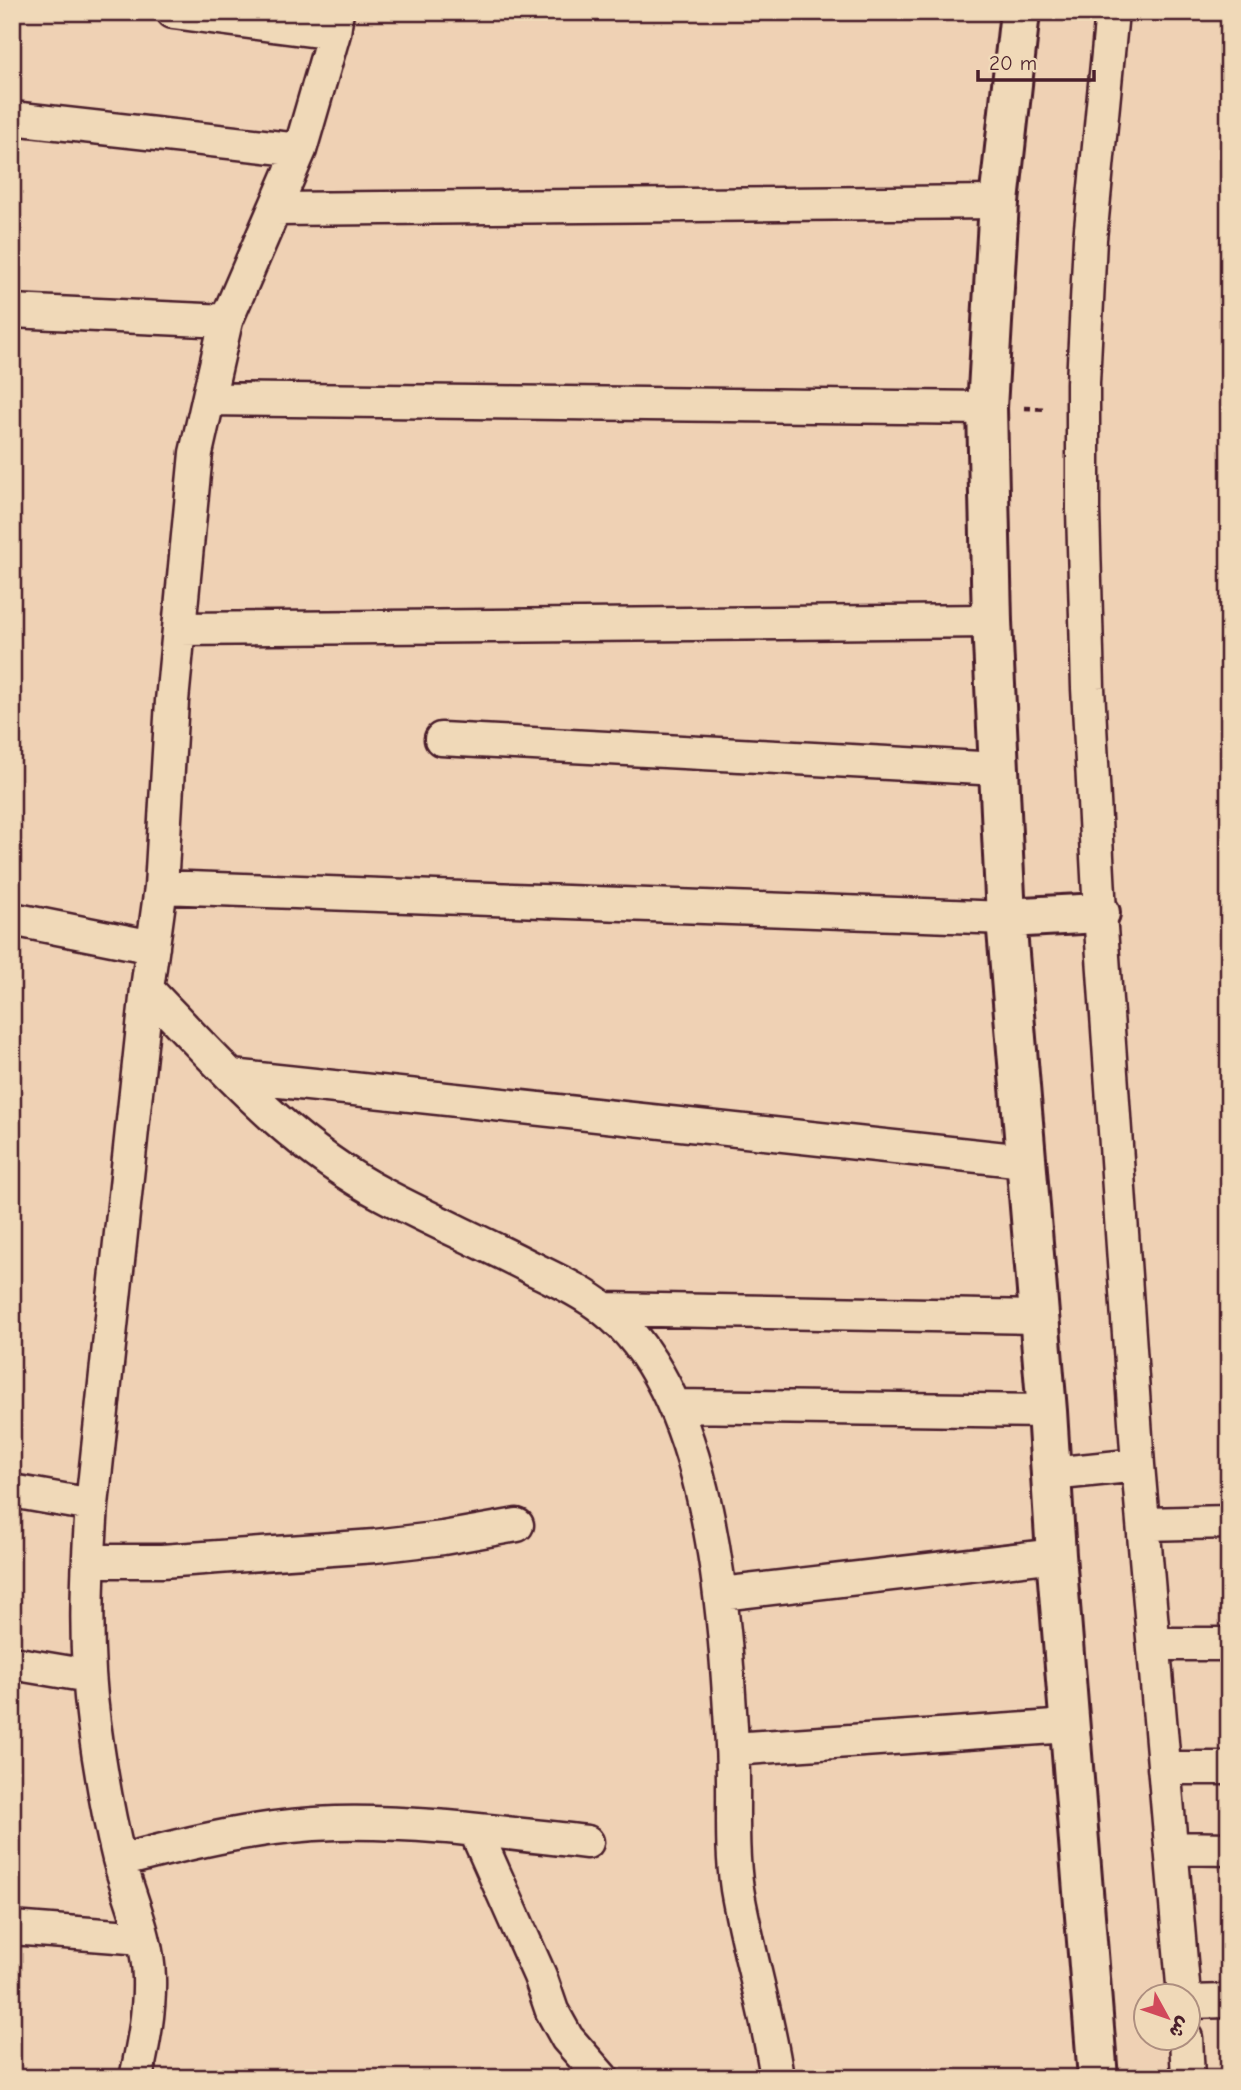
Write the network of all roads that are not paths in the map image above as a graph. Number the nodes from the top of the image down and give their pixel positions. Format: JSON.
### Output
{"nodes":[{"id":1,"x":173,"y":12,"type":"edge"},
{"id":2,"x":1020,"y":12,"type":"edge"},
{"id":3,"x":1112,"y":12,"type":"edge"},
{"id":4,"x":336,"y":23,"type":"edge"},
{"id":5,"x":12,"y":118,"type":"edge"},
{"id":6,"x":300,"y":150,"type":"junction"},
{"id":7,"x":999,"y":202,"type":"junction"},
{"id":8,"x":275,"y":209,"type":"junction"},
{"id":9,"x":12,"y":312,"type":"edge"},
{"id":10,"x":226,"y":321,"type":"junction"},
{"id":11,"x":209,"y":399,"type":"junction"},
{"id":12,"x":987,"y":408,"type":"junction"},
{"id":13,"x":992,"y":621,"type":"junction"},
{"id":14,"x":179,"y":629,"type":"junction"},
{"id":15,"x":441,"y":739,"type":"dead end"},
{"id":16,"x":999,"y":769,"type":"junction"},
{"id":17,"x":161,"y":887,"type":"junction"},
{"id":18,"x":1100,"y":913,"type":"junction"},
{"id":19,"x":1006,"y":918,"type":"junction"},
{"id":20,"x":12,"y":919,"type":"edge"},
{"id":21,"x":153,"y":947,"type":"junction"},
{"id":22,"x":148,"y":989,"type":"junction"},
{"id":23,"x":232,"y":1076,"type":"junction"},
{"id":24,"x":1025,"y":1161,"type":"junction"},
{"id":25,"x":604,"y":1309,"type":"junction"},
{"id":26,"x":1039,"y":1317,"type":"junction"},
{"id":27,"x":675,"y":1406,"type":"junction"},
{"id":28,"x":1047,"y":1411,"type":"junction"},
{"id":29,"x":1138,"y":1465,"type":"junction"},
{"id":30,"x":1051,"y":1474,"type":"junction"},
{"id":31,"x":12,"y":1491,"type":"edge"},
{"id":32,"x":92,"y":1505,"type":"junction"},
{"id":33,"x":1229,"y":1522,"type":"edge"},
{"id":34,"x":1144,"y":1524,"type":"junction"},
{"id":35,"x":517,"y":1525,"type":"dead end"},
{"id":36,"x":1056,"y":1555,"type":"junction"},
{"id":37,"x":89,"y":1561,"type":"junction"},
{"id":38,"x":721,"y":1594,"type":"junction"},
{"id":39,"x":1154,"y":1644,"type":"junction"},
{"id":40,"x":1229,"y":1644,"type":"edge"},
{"id":41,"x":12,"y":1663,"type":"edge"},
{"id":42,"x":89,"y":1676,"type":"junction"},
{"id":43,"x":1069,"y":1726,"type":"junction"},
{"id":44,"x":732,"y":1749,"type":"junction"},
{"id":45,"x":1164,"y":1768,"type":"junction"},
{"id":46,"x":1229,"y":1768,"type":"edge"},
{"id":47,"x":475,"y":1830,"type":"junction"},
{"id":48,"x":587,"y":1842,"type":"dead end"},
{"id":49,"x":1171,"y":1848,"type":"junction"},
{"id":50,"x":1229,"y":1849,"type":"edge"},
{"id":51,"x":120,"y":1861,"type":"junction"},
{"id":52,"x":12,"y":1927,"type":"edge"},
{"id":53,"x":143,"y":1938,"type":"junction"},
{"id":54,"x":1183,"y":1982,"type":"edge"},
{"id":55,"x":1229,"y":2001,"type":"edge"},
{"id":56,"x":1202,"y":2002,"type":"edge"},
{"id":57,"x":1187,"y":2052,"type":"edge"},
{"id":58,"x":135,"y":2078,"type":"edge"},
{"id":59,"x":602,"y":2078,"type":"edge"},
{"id":60,"x":776,"y":2078,"type":"edge"},
{"id":61,"x":1098,"y":2078,"type":"edge"},
{"id":62,"x":1188,"y":2078,"type":"edge"}],
"edges":[{"from":1,"to":4,"type":"street"},
{"from":2,"to":7,"type":"street"},
{"from":3,"to":18,"type":"street"},
{"from":4,"to":6,"type":"street"},
{"from":5,"to":6,"type":"street"},
{"from":6,"to":8,"type":"street"},
{"from":7,"to":8,"type":"street"},
{"from":7,"to":12,"type":"street"},
{"from":8,"to":10,"type":"street"},
{"from":9,"to":10,"type":"street"},
{"from":10,"to":11,"type":"street"},
{"from":11,"to":12,"type":"street"},
{"from":11,"to":14,"type":"street"},
{"from":12,"to":13,"type":"street"},
{"from":13,"to":14,"type":"street"},
{"from":13,"to":16,"type":"street"},
{"from":14,"to":17,"type":"street"},
{"from":15,"to":16,"type":"street"},
{"from":16,"to":19,"type":"street"},
{"from":17,"to":19,"type":"street"},
{"from":17,"to":21,"type":"street"},
{"from":18,"to":19,"type":"street"},
{"from":18,"to":29,"type":"street"},
{"from":19,"to":24,"type":"street"},
{"from":20,"to":21,"type":"street"},
{"from":21,"to":22,"type":"street"},
{"from":22,"to":23,"type":"street"},
{"from":22,"to":32,"type":"street"},
{"from":23,"to":24,"type":"street"},
{"from":23,"to":25,"type":"street"},
{"from":24,"to":26,"type":"street"},
{"from":25,"to":26,"type":"street"},
{"from":25,"to":27,"type":"street"},
{"from":26,"to":28,"type":"street"},
{"from":27,"to":28,"type":"street"},
{"from":27,"to":38,"type":"street"},
{"from":28,"to":30,"type":"street"},
{"from":29,"to":30,"type":"street"},
{"from":29,"to":34,"type":"street"},
{"from":30,"to":36,"type":"street"},
{"from":31,"to":32,"type":"street"},
{"from":32,"to":37,"type":"street"},
{"from":33,"to":34,"type":"street"},
{"from":34,"to":39,"type":"street"},
{"from":35,"to":37,"type":"street"},
{"from":36,"to":38,"type":"street"},
{"from":36,"to":43,"type":"street"},
{"from":37,"to":42,"type":"street"},
{"from":38,"to":44,"type":"street"},
{"from":39,"to":40,"type":"street"},
{"from":39,"to":45,"type":"street"},
{"from":41,"to":42,"type":"street"},
{"from":42,"to":51,"type":"street"},
{"from":43,"to":44,"type":"street"},
{"from":43,"to":61,"type":"street"},
{"from":44,"to":60,"type":"street"},
{"from":45,"to":46,"type":"street"},
{"from":45,"to":49,"type":"street"},
{"from":47,"to":48,"type":"street"},
{"from":47,"to":51,"type":"street"},
{"from":47,"to":59,"type":"street"},
{"from":49,"to":50,"type":"street"},
{"from":49,"to":54,"type":"street"},
{"from":51,"to":53,"type":"street"},
{"from":52,"to":53,"type":"street"},
{"from":53,"to":58,"type":"street"},
{"from":55,"to":56,"type":"street"},
{"from":57,"to":62,"type":"street"}]}
